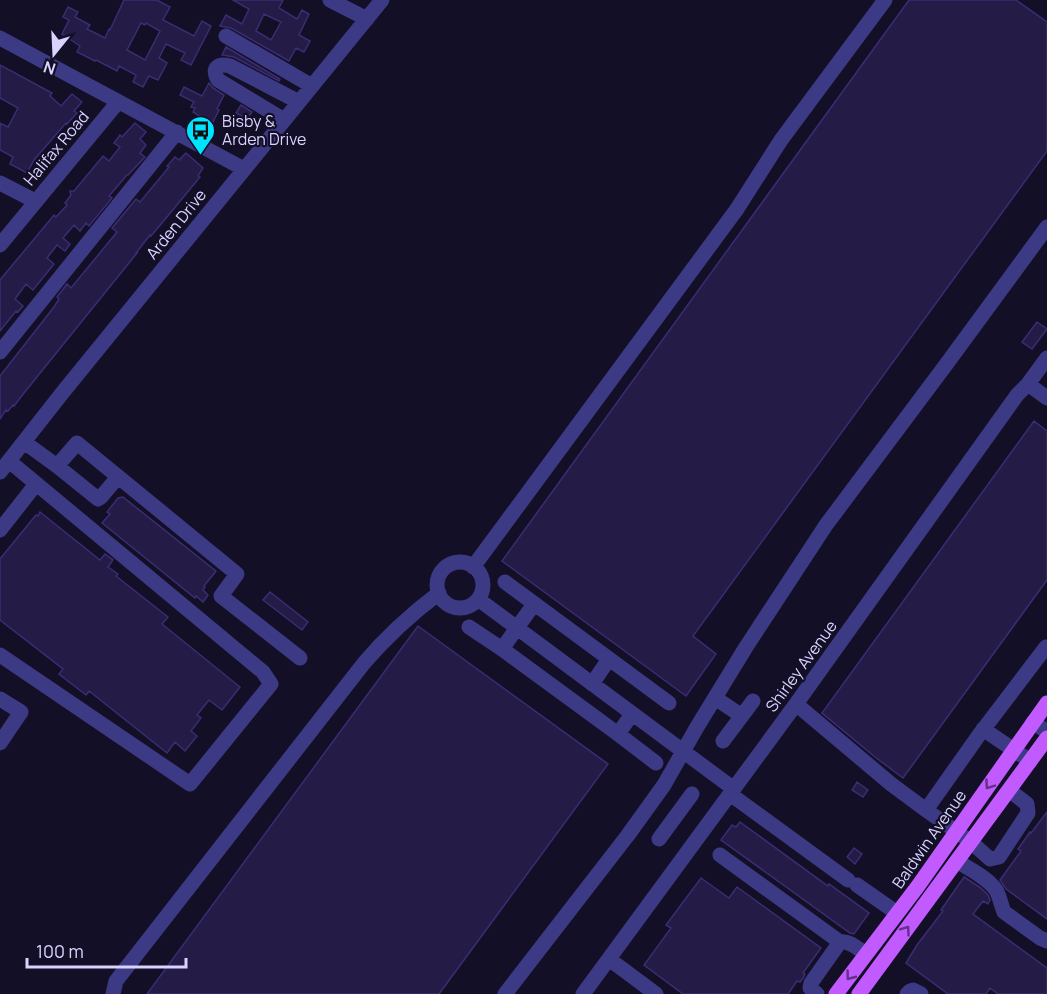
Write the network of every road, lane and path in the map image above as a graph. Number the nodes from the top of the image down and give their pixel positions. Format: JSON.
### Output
{"nodes":[{"id":1,"x":330,"y":0,"type":"edge"},
{"id":2,"x":382,"y":0,"type":"edge"},
{"id":3,"x":885,"y":0,"type":"edge"},
{"id":4,"x":367,"y":19,"type":"junction"},
{"id":5,"x":226,"y":36,"type":"dead end"},
{"id":6,"x":0,"y":38,"type":"edge"},
{"id":7,"x":312,"y":86,"type":"junction"},
{"id":8,"x":118,"y":102,"type":"junction"},
{"id":9,"x":299,"y":102,"type":"junction"},
{"id":10,"x":284,"y":120,"type":"junction"},
{"id":11,"x":177,"y":132,"type":"junction"},
{"id":12,"x":244,"y":169,"type":"junction"},
{"id":13,"x":0,"y":183,"type":"edge"},
{"id":14,"x":35,"y":201,"type":"junction"},
{"id":15,"x":1047,"y":227,"type":"edge"},
{"id":16,"x":0,"y":245,"type":"edge"},
{"id":17,"x":0,"y":352,"type":"edge"},
{"id":18,"x":1047,"y":358,"type":"edge"},
{"id":19,"x":1028,"y":384,"type":"junction"},
{"id":20,"x":1047,"y":399,"type":"edge"},
{"id":21,"x":24,"y":442,"type":"junction"},
{"id":22,"x":4,"y":466,"type":"edge"},
{"id":23,"x":57,"y":466,"type":"junction"},
{"id":24,"x":118,"y":477,"type":"junction"},
{"id":25,"x":36,"y":484,"type":"junction"},
{"id":26,"x":0,"y":530,"type":"edge"},
{"id":27,"x":473,"y":567,"type":"junction"},
{"id":28,"x":505,"y":582,"type":"dead end"},
{"id":29,"x":439,"y":593,"type":"junction"},
{"id":30,"x":478,"y":599,"type":"junction"},
{"id":31,"x":534,"y":604,"type":"junction"},
{"id":32,"x":469,"y":627,"type":"dead end"},
{"id":33,"x":518,"y":628,"type":"junction"},
{"id":34,"x":1047,"y":647,"type":"edge"},
{"id":35,"x":502,"y":649,"type":"junction"},
{"id":36,"x":0,"y":655,"type":"edge"},
{"id":37,"x":300,"y":658,"type":"dead end"},
{"id":38,"x":609,"y":659,"type":"junction"},
{"id":39,"x":592,"y":684,"type":"junction"},
{"id":40,"x":715,"y":698,"type":"junction"},
{"id":41,"x":0,"y":699,"type":"edge"},
{"id":42,"x":753,"y":701,"type":"dead end"},
{"id":43,"x":669,"y":703,"type":"dead end"},
{"id":44,"x":1047,"y":703,"type":"edge"},
{"id":45,"x":796,"y":704,"type":"junction"},
{"id":46,"x":632,"y":714,"type":"junction"},
{"id":47,"x":742,"y":716,"type":"junction"},
{"id":48,"x":1033,"y":722,"type":"junction"},
{"id":49,"x":983,"y":729,"type":"junction"},
{"id":50,"x":1047,"y":732,"type":"edge"},
{"id":51,"x":618,"y":734,"type":"junction"},
{"id":52,"x":1047,"y":738,"type":"edge"},
{"id":53,"x":723,"y":741,"type":"dead end"},
{"id":54,"x":0,"y":743,"type":"edge"},
{"id":55,"x":1014,"y":750,"type":"junction"},
{"id":56,"x":682,"y":751,"type":"junction"},
{"id":57,"x":1030,"y":761,"type":"junction"},
{"id":58,"x":656,"y":763,"type":"dead end"},
{"id":59,"x":1009,"y":790,"type":"junction"},
{"id":60,"x":732,"y":791,"type":"junction"},
{"id":61,"x":692,"y":794,"type":"dead end"},
{"id":62,"x":651,"y":803,"type":"junction"},
{"id":63,"x":926,"y":810,"type":"junction"},
{"id":64,"x":675,"y":818,"type":"junction"},
{"id":65,"x":956,"y":832,"type":"junction"},
{"id":66,"x":659,"y":840,"type":"dead end"},
{"id":67,"x":971,"y":842,"type":"junction"},
{"id":68,"x":720,"y":855,"type":"dead end"},
{"id":69,"x":957,"y":861,"type":"junction"},
{"id":70,"x":897,"y":913,"type":"junction"},
{"id":71,"x":1047,"y":941,"type":"edge"},
{"id":72,"x":840,"y":942,"type":"junction"},
{"id":73,"x":866,"y":954,"type":"junction"},
{"id":74,"x":609,"y":959,"type":"junction"},
{"id":75,"x":113,"y":994,"type":"edge"},
{"id":76,"x":505,"y":994,"type":"edge"},
{"id":77,"x":583,"y":994,"type":"edge"},
{"id":78,"x":657,"y":994,"type":"edge"},
{"id":79,"x":817,"y":994,"type":"edge"},
{"id":80,"x":836,"y":994,"type":"edge"},
{"id":81,"x":860,"y":994,"type":"edge"},
{"id":82,"x":908,"y":994,"type":"edge"},
{"id":83,"x":921,"y":994,"type":"edge"}],
"edges":[{"from":1,"to":4,"type":"street"},
{"from":2,"to":4,"type":"street","name":"Arden Drive"},
{"from":3,"to":27,"type":"street"},
{"from":4,"to":7,"type":"street","name":"Arden Drive"},
{"from":5,"to":7,"type":"street"},
{"from":6,"to":8,"type":"street"},
{"from":7,"to":9,"type":"street","name":"Arden Drive"},
{"from":8,"to":11,"type":"street"},
{"from":8,"to":14,"type":"street","name":"Halifax Road"},
{"from":9,"to":10,"type":"street","name":"Arden Drive"},
{"from":9,"to":10,"type":"street"},
{"from":10,"to":12,"type":"street","name":"Arden Drive"},
{"from":11,"to":12,"type":"street"},
{"from":11,"to":17,"type":"street"},
{"from":12,"to":21,"type":"street","name":"Arden Drive"},
{"from":13,"to":14,"type":"street"},
{"from":14,"to":16,"type":"street","name":"Halifax Road"},
{"from":15,"to":40,"type":"street"},
{"from":18,"to":19,"type":"street","name":"Shirley Avenue"},
{"from":19,"to":20,"type":"street"},
{"from":19,"to":45,"type":"street","name":"Shirley Avenue"},
{"from":21,"to":22,"type":"street","name":"Arden Drive"},
{"from":21,"to":23,"type":"street"},
{"from":22,"to":25,"type":"street"},
{"from":23,"to":24,"type":"street"},
{"from":23,"to":24,"type":"street"},
{"from":24,"to":37,"type":"street"},
{"from":25,"to":26,"type":"street"},
{"from":25,"to":36,"type":"street"},
{"from":27,"to":29,"type":"street"},
{"from":27,"to":30,"type":"street"},
{"from":28,"to":31,"type":"street"},
{"from":29,"to":30,"type":"street"},
{"from":29,"to":75,"type":"street"},
{"from":30,"to":33,"type":"street"},
{"from":31,"to":33,"type":"street"},
{"from":31,"to":38,"type":"street"},
{"from":32,"to":35,"type":"street"},
{"from":33,"to":35,"type":"street"},
{"from":33,"to":39,"type":"street"},
{"from":34,"to":49,"type":"street"},
{"from":35,"to":51,"type":"street"},
{"from":38,"to":39,"type":"street"},
{"from":38,"to":43,"type":"street"},
{"from":39,"to":46,"type":"street"},
{"from":40,"to":47,"type":"street"},
{"from":40,"to":56,"type":"street"},
{"from":41,"to":54,"type":"street"},
{"from":42,"to":47,"type":"street"},
{"from":44,"to":48,"type":"main road","name":"Baldwin Avenue"},
{"from":45,"to":60,"type":"street","name":"Shirley Avenue"},
{"from":45,"to":63,"type":"street"},
{"from":46,"to":51,"type":"street"},
{"from":46,"to":56,"type":"street"},
{"from":47,"to":53,"type":"street"},
{"from":48,"to":50,"type":"street"},
{"from":48,"to":55,"type":"main road","name":"Baldwin Avenue"},
{"from":49,"to":55,"type":"street"},
{"from":49,"to":63,"type":"street"},
{"from":51,"to":58,"type":"street"},
{"from":52,"to":57,"type":"main road","name":"Baldwin Avenue"},
{"from":55,"to":57,"type":"street"},
{"from":55,"to":65,"type":"main road","name":"Baldwin Avenue","one_way":true},
{"from":56,"to":60,"type":"street"},
{"from":56,"to":62,"type":"street"},
{"from":57,"to":59,"type":"main road","name":"Baldwin Avenue"},
{"from":59,"to":67,"type":"main road","name":"Baldwin Avenue"},
{"from":59,"to":67,"type":"street"},
{"from":60,"to":70,"type":"street"},
{"from":60,"to":74,"type":"street","name":"Shirley Avenue"},
{"from":61,"to":64,"type":"street"},
{"from":62,"to":64,"type":"street"},
{"from":62,"to":76,"type":"street"},
{"from":63,"to":65,"type":"street"},
{"from":64,"to":66,"type":"street"},
{"from":65,"to":67,"type":"street"},
{"from":65,"to":70,"type":"main road","name":"Baldwin Avenue"},
{"from":67,"to":69,"type":"main road","name":"Baldwin Avenue"},
{"from":68,"to":72,"type":"street"},
{"from":69,"to":71,"type":"street"},
{"from":81,"to":69,"type":"main road","name":"Baldwin Avenue","one_way":true},
{"from":70,"to":73,"type":"main road","name":"Baldwin Avenue"},
{"from":72,"to":73,"type":"street"},
{"from":72,"to":79,"type":"street"},
{"from":73,"to":80,"type":"main road","name":"Baldwin Avenue","one_way":true},
{"from":74,"to":77,"type":"street","name":"Shirley Avenue"},
{"from":74,"to":78,"type":"street"},
{"from":82,"to":83,"type":"street"}]}
